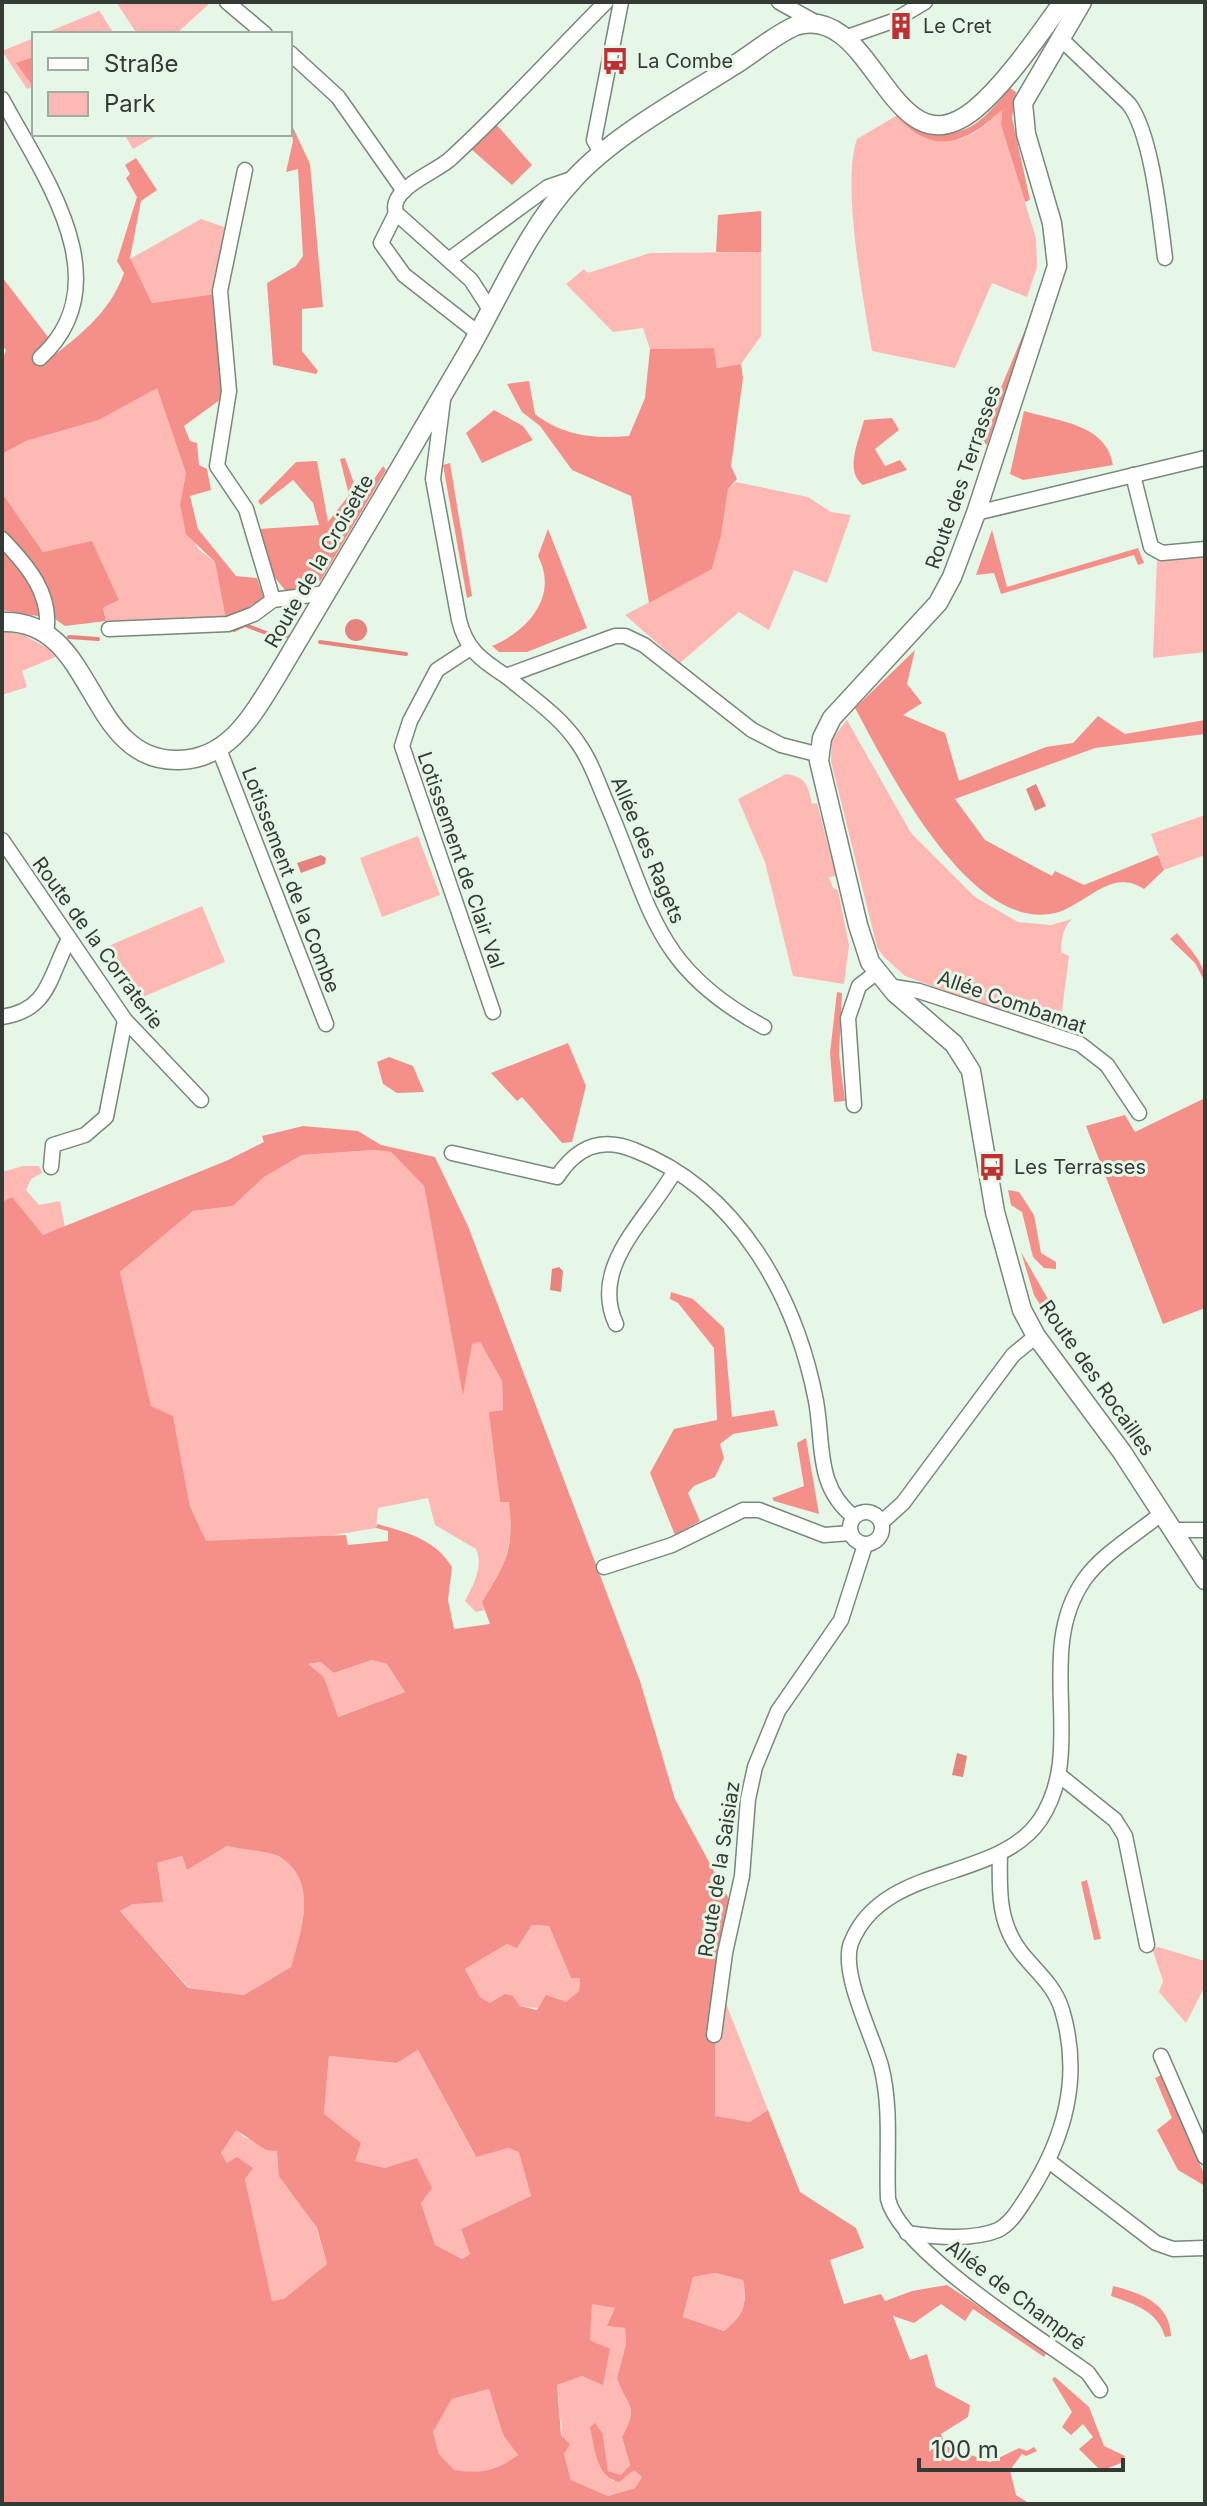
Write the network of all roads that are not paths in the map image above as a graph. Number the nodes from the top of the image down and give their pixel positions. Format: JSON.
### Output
{"nodes":[{"id":1,"x":227,"y":2,"type":"edge"},
{"id":2,"x":606,"y":2,"type":"edge"},
{"id":3,"x":621,"y":2,"type":"edge"},
{"id":4,"x":779,"y":2,"type":"edge"},
{"id":5,"x":925,"y":2,"type":"edge"},
{"id":6,"x":1063,"y":2,"type":"edge"},
{"id":7,"x":1082,"y":2,"type":"edge"},
{"id":8,"x":815,"y":22,"type":"junction"},
{"id":9,"x":263,"y":32,"type":"edge"},
{"id":10,"x":850,"y":36,"type":"junction"},
{"id":11,"x":1060,"y":38,"type":"junction"},
{"id":12,"x":292,"y":55,"type":"edge"},
{"id":13,"x":2,"y":99,"type":"edge"},
{"id":14,"x":602,"y":155,"type":"junction"},
{"id":15,"x":245,"y":170,"type":"dead end"},
{"id":16,"x":574,"y":178,"type":"junction"},
{"id":17,"x":404,"y":191,"type":"junction"},
{"id":18,"x":396,"y":213,"type":"junction"},
{"id":19,"x":1165,"y":258,"type":"dead end"},
{"id":20,"x":450,"y":259,"type":"junction"},
{"id":21,"x":489,"y":308,"type":"junction"},
{"id":22,"x":478,"y":333,"type":"junction"},
{"id":23,"x":40,"y":358,"type":"dead end"},
{"id":24,"x":444,"y":392,"type":"junction"},
{"id":25,"x":1205,"y":458,"type":"edge"},
{"id":26,"x":1133,"y":475,"type":"junction"},
{"id":27,"x":976,"y":513,"type":"junction"},
{"id":28,"x":2,"y":539,"type":"edge"},
{"id":29,"x":1205,"y":549,"type":"edge"},
{"id":30,"x":326,"y":593,"type":"junction"},
{"id":31,"x":273,"y":600,"type":"junction"},
{"id":32,"x":2,"y":622,"type":"edge"},
{"id":33,"x":109,"y":629,"type":"dead end"},
{"id":34,"x":46,"y":634,"type":"junction"},
{"id":35,"x":469,"y":649,"type":"junction"},
{"id":36,"x":506,"y":676,"type":"junction"},
{"id":37,"x":219,"y":749,"type":"junction"},
{"id":38,"x":820,"y":755,"type":"junction"},
{"id":39,"x":2,"y":840,"type":"edge"},
{"id":40,"x":68,"y":941,"type":"junction"},
{"id":41,"x":883,"y":980,"type":"junction"},
{"id":42,"x":493,"y":1012,"type":"dead end"},
{"id":43,"x":2,"y":1017,"type":"edge"},
{"id":44,"x":125,"y":1020,"type":"junction"},
{"id":45,"x":326,"y":1024,"type":"dead end"},
{"id":46,"x":764,"y":1027,"type":"dead end"},
{"id":47,"x":201,"y":1100,"type":"dead end"},
{"id":48,"x":854,"y":1105,"type":"dead end"},
{"id":49,"x":1139,"y":1113,"type":"dead end"},
{"id":50,"x":452,"y":1153,"type":"dead end"},
{"id":51,"x":51,"y":1167,"type":"dead end"},
{"id":52,"x":674,"y":1172,"type":"junction"},
{"id":53,"x":616,"y":1324,"type":"dead end"},
{"id":54,"x":1036,"y":1336,"type":"junction"},
{"id":55,"x":1162,"y":1513,"type":"junction"},
{"id":56,"x":854,"y":1517,"type":"junction"},
{"id":57,"x":882,"y":1522,"type":"junction"},
{"id":58,"x":1174,"y":1530,"type":"junction"},
{"id":59,"x":1205,"y":1530,"type":"edge"},
{"id":60,"x":851,"y":1533,"type":"junction"},
{"id":61,"x":865,"y":1545,"type":"junction"},
{"id":62,"x":604,"y":1567,"type":"dead end"},
{"id":63,"x":1205,"y":1580,"type":"edge"},
{"id":64,"x":1059,"y":1775,"type":"junction"},
{"id":65,"x":1000,"y":1853,"type":"junction"},
{"id":66,"x":1147,"y":1945,"type":"dead end"},
{"id":67,"x":714,"y":2035,"type":"dead end"},
{"id":68,"x":1161,"y":2056,"type":"dead end"},
{"id":69,"x":1205,"y":2157,"type":"edge"},
{"id":70,"x":1050,"y":2162,"type":"junction"},
{"id":71,"x":907,"y":2233,"type":"junction"},
{"id":72,"x":1205,"y":2248,"type":"edge"},
{"id":73,"x":1100,"y":2390,"type":"dead end"}],
"edges":[{"from":1,"to":9,"type":"street"},
{"from":2,"to":17,"type":"street"},
{"from":3,"to":14,"type":"street"},
{"from":4,"to":8,"type":"street"},
{"from":5,"to":10,"type":"street"},
{"from":6,"to":10,"type":"street"},
{"from":7,"to":11,"type":"street","name":"Route des Terrasses"},
{"from":8,"to":10,"type":"street"},
{"from":8,"to":14,"type":"street","name":"Route de la Croisette"},
{"from":11,"to":19,"type":"street"},
{"from":11,"to":27,"type":"street","name":"Route des Terrasses"},
{"from":12,"to":17,"type":"street"},
{"from":13,"to":23,"type":"street"},
{"from":14,"to":16,"type":"street","name":"Route de la Croisette"},
{"from":15,"to":31,"type":"street"},
{"from":16,"to":20,"type":"street"},
{"from":16,"to":21,"type":"street","name":"Route de la Croisette"},
{"from":17,"to":18,"type":"street"},
{"from":18,"to":20,"type":"street"},
{"from":18,"to":22,"type":"street"},
{"from":20,"to":21,"type":"street"},
{"from":21,"to":22,"type":"street","name":"Route de la Croisette"},
{"from":22,"to":24,"type":"street","name":"Route de la Croisette"},
{"from":24,"to":30,"type":"street","name":"Route de la Croisette"},
{"from":24,"to":35,"type":"street"},
{"from":25,"to":26,"type":"street"},
{"from":26,"to":27,"type":"street"},
{"from":26,"to":29,"type":"street"},
{"from":27,"to":38,"type":"street","name":"Route des Terrasses"},
{"from":28,"to":34,"type":"street"},
{"from":30,"to":31,"type":"street"},
{"from":30,"to":37,"type":"street","name":"Route de la Croisette"},
{"from":31,"to":33,"type":"street"},
{"from":32,"to":34,"type":"street"},
{"from":34,"to":37,"type":"street"},
{"from":35,"to":36,"type":"street","name":"Allée des Ragets"},
{"from":35,"to":42,"type":"street","name":"Lotissement de Clair Val"},
{"from":36,"to":38,"type":"street"},
{"from":36,"to":46,"type":"street","name":"Allée des Ragets"},
{"from":37,"to":45,"type":"street","name":"Lotissement de la Combe"},
{"from":38,"to":41,"type":"street"},
{"from":39,"to":40,"type":"street","name":"Route de la Corraterie"},
{"from":40,"to":43,"type":"street"},
{"from":40,"to":44,"type":"street","name":"Route de la Corraterie"},
{"from":41,"to":48,"type":"street"},
{"from":41,"to":49,"type":"street","name":"Allée Combamat"},
{"from":41,"to":54,"type":"street","name":"Route des Rocailles"},
{"from":44,"to":47,"type":"street","name":"Route de la Corraterie"},
{"from":44,"to":51,"type":"street"},
{"from":50,"to":52,"type":"street"},
{"from":52,"to":53,"type":"street"},
{"from":52,"to":56,"type":"street"},
{"from":54,"to":55,"type":"street","name":"Route des Rocailles"},
{"from":54,"to":57,"type":"street"},
{"from":55,"to":58,"type":"street","name":"Route des Rocailles"},
{"from":55,"to":64,"type":"street"},
{"from":56,"to":57,"type":"street"},
{"from":56,"to":60,"type":"street"},
{"from":57,"to":61,"type":"street"},
{"from":58,"to":59,"type":"street"},
{"from":58,"to":63,"type":"street","name":"Route des Rocailles"},
{"from":60,"to":61,"type":"street"},
{"from":60,"to":62,"type":"street"},
{"from":61,"to":67,"type":"street","name":"Route de la Saisiaz"},
{"from":64,"to":65,"type":"street"},
{"from":64,"to":66,"type":"street"},
{"from":65,"to":70,"type":"street"},
{"from":65,"to":71,"type":"street","name":"Allée de Champré"},
{"from":68,"to":69,"type":"street"},
{"from":70,"to":71,"type":"street"},
{"from":70,"to":72,"type":"street"},
{"from":71,"to":73,"type":"street","name":"Allée de Champré"}]}
